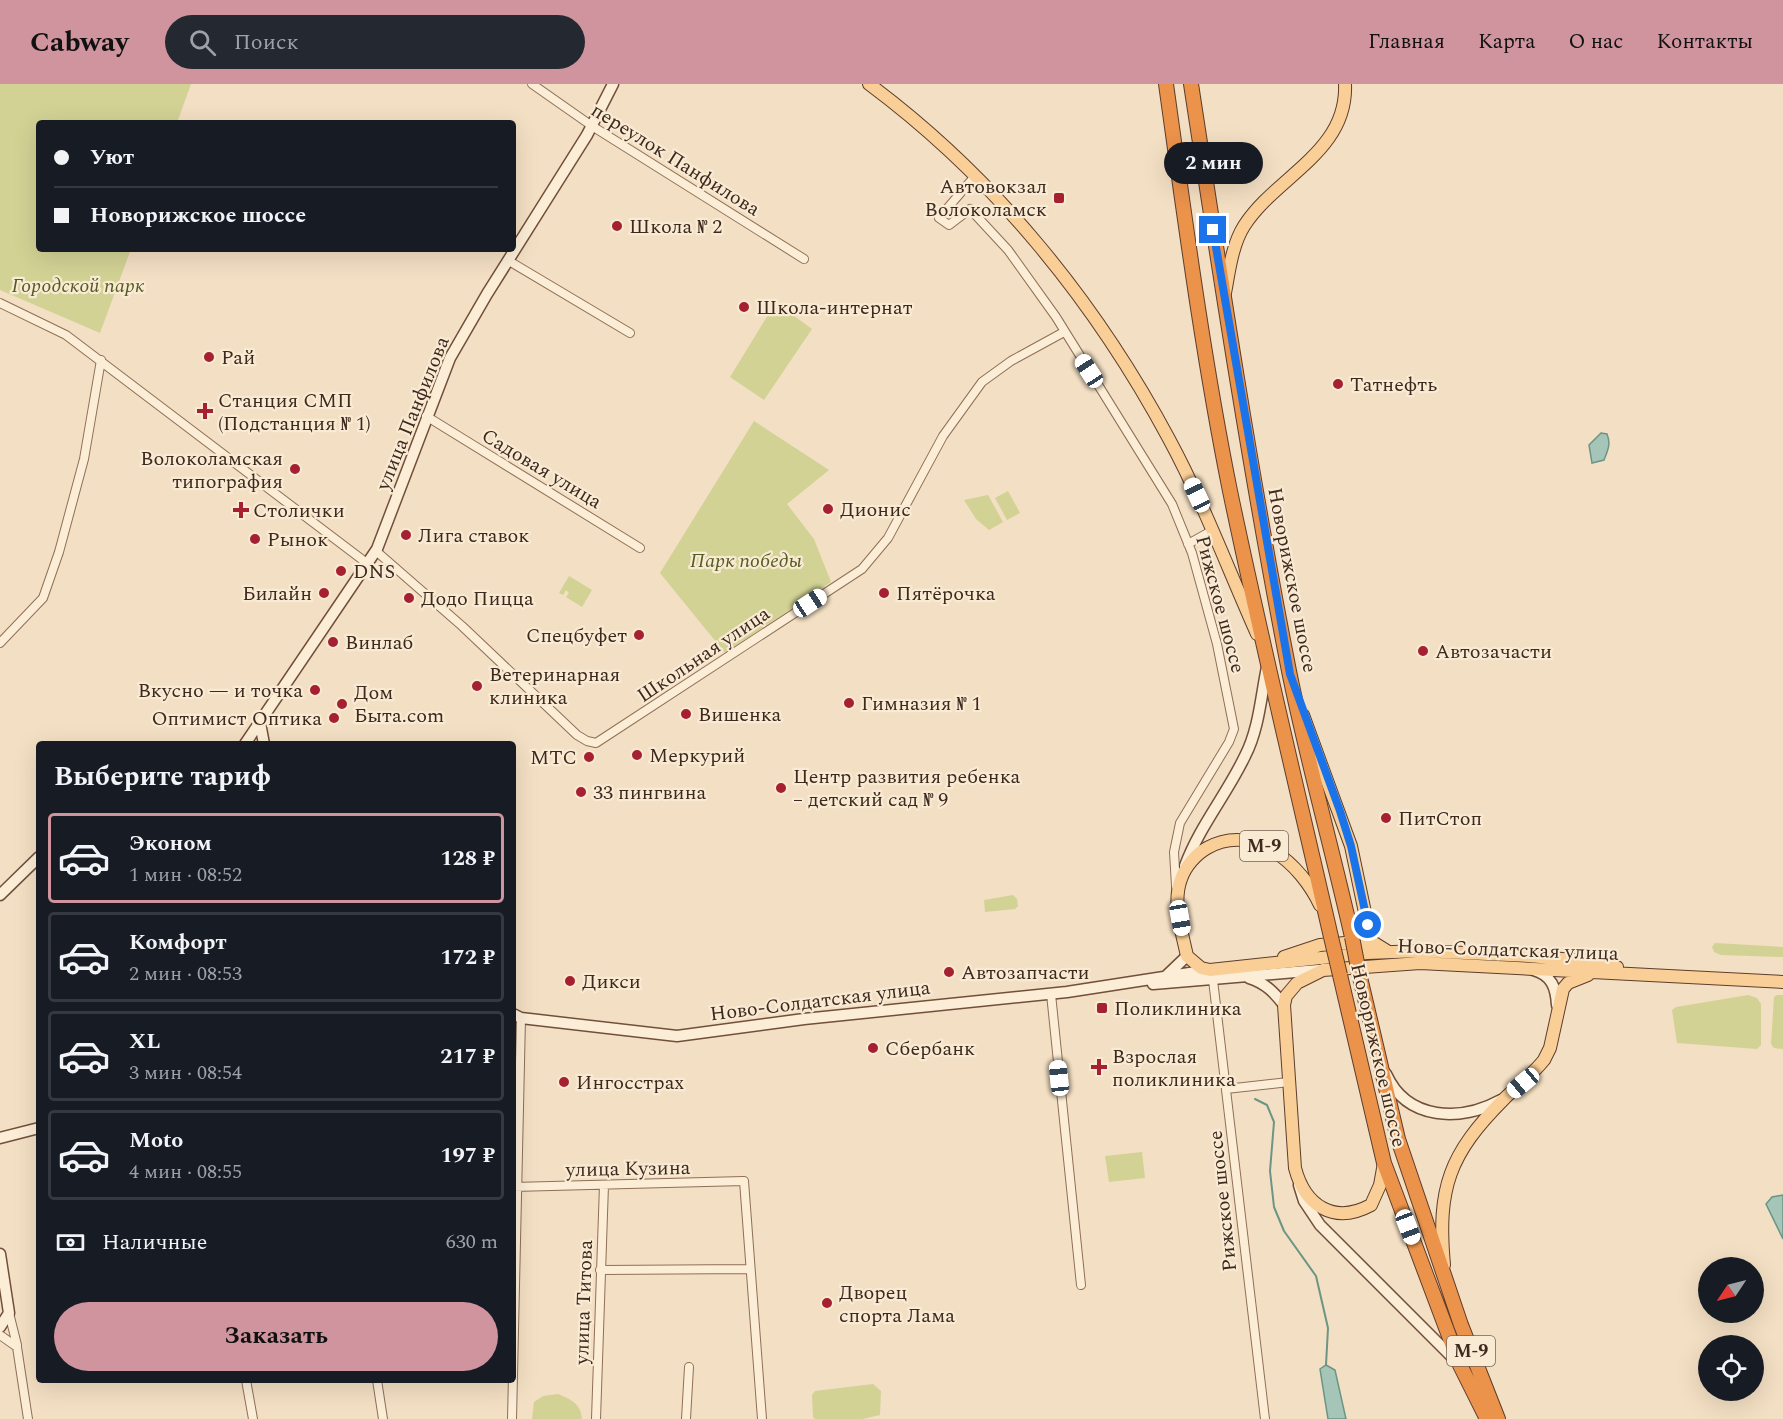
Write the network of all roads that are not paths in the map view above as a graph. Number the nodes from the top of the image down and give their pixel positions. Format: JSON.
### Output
{"nodes":[{"id":1,"x":532,"y":84,"type":"edge"},
{"id":2,"x":613,"y":84,"type":"edge"},
{"id":3,"x":870,"y":84,"type":"edge"},
{"id":4,"x":1167,"y":84,"type":"edge"},
{"id":5,"x":1191,"y":84,"type":"edge"},
{"id":6,"x":1346,"y":84,"type":"edge"},
{"id":7,"x":592,"y":126,"type":"junction"},
{"id":8,"x":975,"y":176,"type":"junction"},
{"id":9,"x":516,"y":250,"type":"edge"},
{"id":10,"x":515,"y":252,"type":"edge"},
{"id":11,"x":804,"y":259,"type":"dead end"},
{"id":12,"x":509,"y":261,"type":"junction"},
{"id":13,"x":1224,"y":299,"type":"junction"},
{"id":14,"x":0,"y":303,"type":"edge"},
{"id":15,"x":1064,"y":332,"type":"junction"},
{"id":16,"x":630,"y":333,"type":"dead end"},
{"id":17,"x":101,"y":360,"type":"junction"},
{"id":18,"x":426,"y":416,"type":"junction"},
{"id":19,"x":1213,"y":530,"type":"junction"},
{"id":20,"x":1188,"y":544,"type":"junction"},
{"id":21,"x":640,"y":548,"type":"dead end"},
{"id":22,"x":376,"y":551,"type":"junction"},
{"id":23,"x":368,"y":564,"type":"junction"},
{"id":24,"x":0,"y":643,"type":"edge"},
{"id":25,"x":1264,"y":648,"type":"junction"},
{"id":26,"x":1268,"y":666,"type":"junction"},
{"id":27,"x":1290,"y":674,"type":"junction"},
{"id":28,"x":260,"y":723,"type":"junction"},
{"id":29,"x":247,"y":741,"type":"edge"},
{"id":30,"x":263,"y":741,"type":"edge"},
{"id":31,"x":36,"y":860,"type":"edge"},
{"id":32,"x":1181,"y":877,"type":"junction"},
{"id":33,"x":0,"y":895,"type":"edge"},
{"id":34,"x":1177,"y":901,"type":"junction"},
{"id":35,"x":1327,"y":920,"type":"junction"},
{"id":36,"x":1371,"y":941,"type":"junction"},
{"id":37,"x":1388,"y":951,"type":"junction"},
{"id":38,"x":1187,"y":956,"type":"junction"},
{"id":39,"x":1271,"y":963,"type":"junction"},
{"id":40,"x":1530,"y":969,"type":"junction"},
{"id":41,"x":1323,"y":970,"type":"junction"},
{"id":42,"x":1596,"y":972,"type":"junction"},
{"id":43,"x":1633,"y":972,"type":"junction"},
{"id":44,"x":1211,"y":975,"type":"junction"},
{"id":45,"x":1164,"y":977,"type":"junction"},
{"id":46,"x":1246,"y":977,"type":"junction"},
{"id":47,"x":1783,"y":982,"type":"edge"},
{"id":48,"x":1131,"y":984,"type":"junction"},
{"id":49,"x":1051,"y":994,"type":"junction"},
{"id":50,"x":1284,"y":1005,"type":"junction"},
{"id":51,"x":1558,"y":1013,"type":"junction"},
{"id":52,"x":516,"y":1018,"type":"edge"},
{"id":53,"x":1375,"y":1050,"type":"junction"},
{"id":54,"x":1289,"y":1082,"type":"junction"},
{"id":55,"x":1226,"y":1089,"type":"junction"},
{"id":56,"x":1506,"y":1096,"type":"junction"},
{"id":57,"x":36,"y":1129,"type":"edge"},
{"id":58,"x":0,"y":1138,"type":"edge"},
{"id":59,"x":1384,"y":1163,"type":"junction"},
{"id":60,"x":1299,"y":1184,"type":"junction"},
{"id":61,"x":604,"y":1185,"type":"junction"},
{"id":62,"x":516,"y":1187,"type":"edge"},
{"id":63,"x":0,"y":1254,"type":"edge"},
{"id":64,"x":750,"y":1269,"type":"junction"},
{"id":65,"x":600,"y":1270,"type":"junction"},
{"id":66,"x":1446,"y":1281,"type":"junction"},
{"id":67,"x":1081,"y":1285,"type":"dead end"},
{"id":68,"x":9,"y":1312,"type":"junction"},
{"id":69,"x":0,"y":1327,"type":"edge"},
{"id":70,"x":0,"y":1335,"type":"edge"},
{"id":71,"x":17,"y":1347,"type":"junction"},
{"id":72,"x":1460,"y":1365,"type":"junction"},
{"id":73,"x":689,"y":1368,"type":"dead end"},
{"id":74,"x":246,"y":1383,"type":"edge"},
{"id":75,"x":377,"y":1383,"type":"edge"},
{"id":76,"x":513,"y":1383,"type":"edge"},
{"id":77,"x":28,"y":1419,"type":"edge"},
{"id":78,"x":252,"y":1419,"type":"edge"},
{"id":79,"x":383,"y":1419,"type":"edge"},
{"id":80,"x":512,"y":1419,"type":"edge"},
{"id":81,"x":596,"y":1419,"type":"edge"},
{"id":82,"x":686,"y":1419,"type":"edge"},
{"id":83,"x":762,"y":1419,"type":"edge"},
{"id":84,"x":1265,"y":1419,"type":"edge"},
{"id":85,"x":1487,"y":1419,"type":"edge"},
{"id":86,"x":1498,"y":1419,"type":"edge"}],
"edges":[{"from":1,"to":7,"type":"street","name":"переулок Панфилова"},
{"from":2,"to":7,"type":"main road","name":"улица Панфилова"},
{"from":3,"to":8,"type":"main road"},
{"from":4,"to":25,"type":"highway","name":"Новорижское шоссе","number":"М-9"},
{"from":5,"to":13,"type":"highway","name":"Новорижское шоссе","number":"М-9"},
{"from":6,"to":13,"type":"main road"},
{"from":7,"to":9,"type":"main road","name":"улица Панфилова"},
{"from":7,"to":11,"type":"street","name":"переулок Панфилова"},
{"from":8,"to":15,"type":"street","name":"Рижское шоссе"},
{"from":8,"to":19,"type":"main road"},
{"from":10,"to":12,"type":"main road","name":"улица Панфилова"},
{"from":12,"to":16,"type":"street"},
{"from":12,"to":18,"type":"main road","name":"улица Панфилова"},
{"from":13,"to":27,"type":"highway","name":"Новорижское шоссе","number":"М-9"},
{"from":14,"to":17,"type":"street"},
{"from":15,"to":20,"type":"street","name":"Рижское шоссе"},
{"from":15,"to":22,"type":"street","name":"Школьная улица"},
{"from":17,"to":23,"type":"street"},
{"from":17,"to":24,"type":"street"},
{"from":18,"to":21,"type":"street","name":"Садовая улица"},
{"from":18,"to":22,"type":"main road","name":"улица Панфилова"},
{"from":19,"to":20,"type":"street"},
{"from":19,"to":25,"type":"main road"},
{"from":20,"to":34,"type":"street","name":"Рижское шоссе"},
{"from":22,"to":23,"type":"main road","name":"улица Панфилова"},
{"from":23,"to":28,"type":"main road","name":"улица Панфилова"},
{"from":25,"to":26,"type":"highway","name":"Новорижское шоссе","number":"М-9"},
{"from":26,"to":32,"type":"main road","number":"М-9"},
{"from":26,"to":35,"type":"highway","name":"Новорижское шоссе","number":"М-9"},
{"from":27,"to":36,"type":"main road"},
{"from":27,"to":53,"type":"highway","name":"Новорижское шоссе","number":"М-9","bridge":true},
{"from":28,"to":29,"type":"main road","name":"улица Панфилова"},
{"from":28,"to":30,"type":"main road"},
{"from":31,"to":33,"type":"main road"},
{"from":32,"to":34,"type":"main road","number":"М-9"},
{"from":32,"to":35,"type":"main road","number":"М-9"},
{"from":34,"to":38,"type":"main road"},
{"from":35,"to":59,"type":"highway","name":"Новорижское шоссе","number":"М-9","bridge":true},
{"from":36,"to":37,"type":"main road"},
{"from":36,"to":39,"type":"main road"},
{"from":37,"to":39,"type":"main road","name":"Ново-Солдатская улица"},
{"from":37,"to":43,"type":"main road","name":"Ново-Солдатская улица"},
{"from":38,"to":44,"type":"main road"},
{"from":38,"to":45,"type":"main road"},
{"from":39,"to":44,"type":"main road","name":"Ново-Солдатская улица"},
{"from":40,"to":41,"type":"main road","name":"Ново-Солдатская улица"},
{"from":40,"to":42,"type":"main road","name":"Ново-Солдатская улица"},
{"from":40,"to":51,"type":"main road"},
{"from":41,"to":46,"type":"main road","name":"Ново-Солдатская улица"},
{"from":41,"to":50,"type":"main road"},
{"from":42,"to":43,"type":"main road","name":"Ново-Солдатская улица"},
{"from":42,"to":51,"type":"main road"},
{"from":43,"to":47,"type":"main road","name":"Ново-Солдатская улица"},
{"from":44,"to":45,"type":"main road","name":"Ново-Солдатская улица"},
{"from":44,"to":46,"type":"main road","name":"Ново-Солдатская улица"},
{"from":44,"to":48,"type":"main road","name":"Ново-Солдатская улица"},
{"from":44,"to":55,"type":"street","name":"Рижское шоссе"},
{"from":45,"to":48,"type":"main road","name":"Ново-Солдатская улица"},
{"from":46,"to":50,"type":"main road"},
{"from":48,"to":49,"type":"main road","name":"Ново-Солдатская улица"},
{"from":49,"to":52,"type":"main road","name":"Ново-Солдатская улица"},
{"from":49,"to":67,"type":"street"},
{"from":50,"to":54,"type":"main road"},
{"from":51,"to":56,"type":"main road"},
{"from":52,"to":62,"type":"street"},
{"from":53,"to":56,"type":"main road"},
{"from":53,"to":66,"type":"highway","name":"Новорижское шоссе","number":"М-9"},
{"from":54,"to":55,"type":"street"},
{"from":54,"to":60,"type":"main road"},
{"from":55,"to":84,"type":"street","name":"Рижское шоссе"},
{"from":56,"to":66,"type":"main road"},
{"from":57,"to":58,"type":"main road"},
{"from":59,"to":60,"type":"main road"},
{"from":59,"to":72,"type":"highway","name":"Новорижское шоссе","number":"М-9"},
{"from":60,"to":72,"type":"main road"},
{"from":61,"to":62,"type":"street","name":"улица Кузина"},
{"from":61,"to":64,"type":"street","name":"улица Кузина"},
{"from":61,"to":65,"type":"street","name":"улица Титова"},
{"from":63,"to":68,"type":"main road"},
{"from":64,"to":65,"type":"street"},
{"from":64,"to":83,"type":"street"},
{"from":65,"to":81,"type":"street","name":"улица Титова"},
{"from":66,"to":86,"type":"highway","name":"Новорижское шоссе","number":"М-9"},
{"from":68,"to":69,"type":"main road"},
{"from":68,"to":71,"type":"street"},
{"from":70,"to":71,"type":"street"},
{"from":71,"to":77,"type":"street"},
{"from":72,"to":85,"type":"highway","name":"Новорижское шоссе","number":"М-9"},
{"from":73,"to":82,"type":"street"},
{"from":74,"to":78,"type":"street"},
{"from":75,"to":79,"type":"street"},
{"from":76,"to":80,"type":"street"}]}
